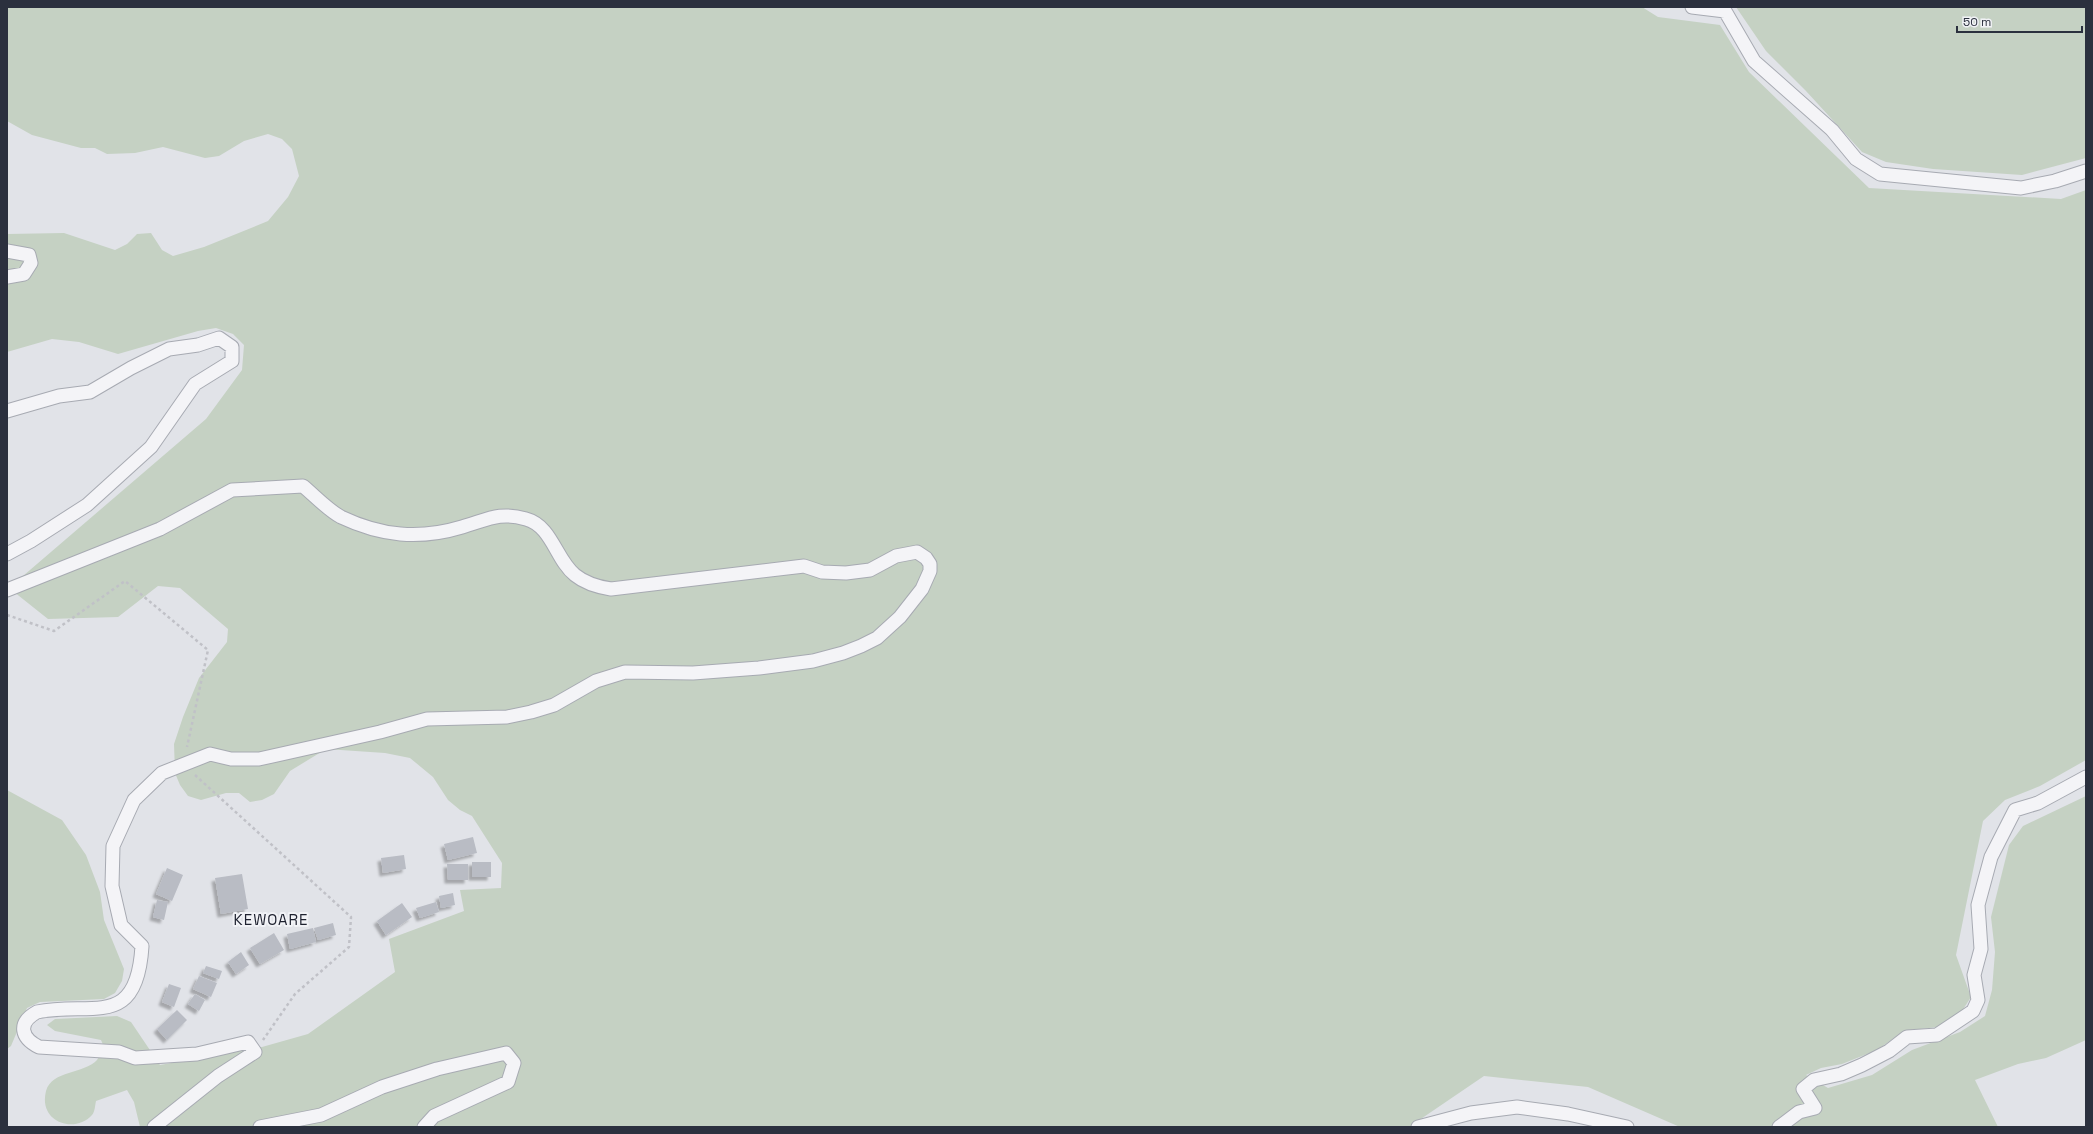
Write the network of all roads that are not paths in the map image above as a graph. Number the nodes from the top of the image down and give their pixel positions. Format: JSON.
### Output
{"nodes":[{"id":1,"x":1692,"y":7,"type":"edge"},
{"id":2,"x":2086,"y":171,"type":"edge"},
{"id":3,"x":7,"y":251,"type":"edge"},
{"id":4,"x":7,"y":277,"type":"edge"},
{"id":5,"x":7,"y":411,"type":"edge"},
{"id":6,"x":7,"y":554,"type":"edge"},
{"id":7,"x":7,"y":590,"type":"edge"},
{"id":8,"x":2086,"y":777,"type":"edge"},
{"id":9,"x":154,"y":1127,"type":"edge"},
{"id":10,"x":260,"y":1127,"type":"edge"},
{"id":11,"x":424,"y":1127,"type":"edge"},
{"id":12,"x":1418,"y":1127,"type":"edge"},
{"id":13,"x":1627,"y":1127,"type":"edge"},
{"id":14,"x":1779,"y":1127,"type":"edge"}],
"edges":[{"from":1,"to":2,"type":"street"},
{"from":3,"to":4,"type":"street"},
{"from":5,"to":6,"type":"street"},
{"from":7,"to":9,"type":"street"},
{"from":8,"to":14,"type":"street"},
{"from":10,"to":11,"type":"street"},
{"from":12,"to":13,"type":"street"}]}
